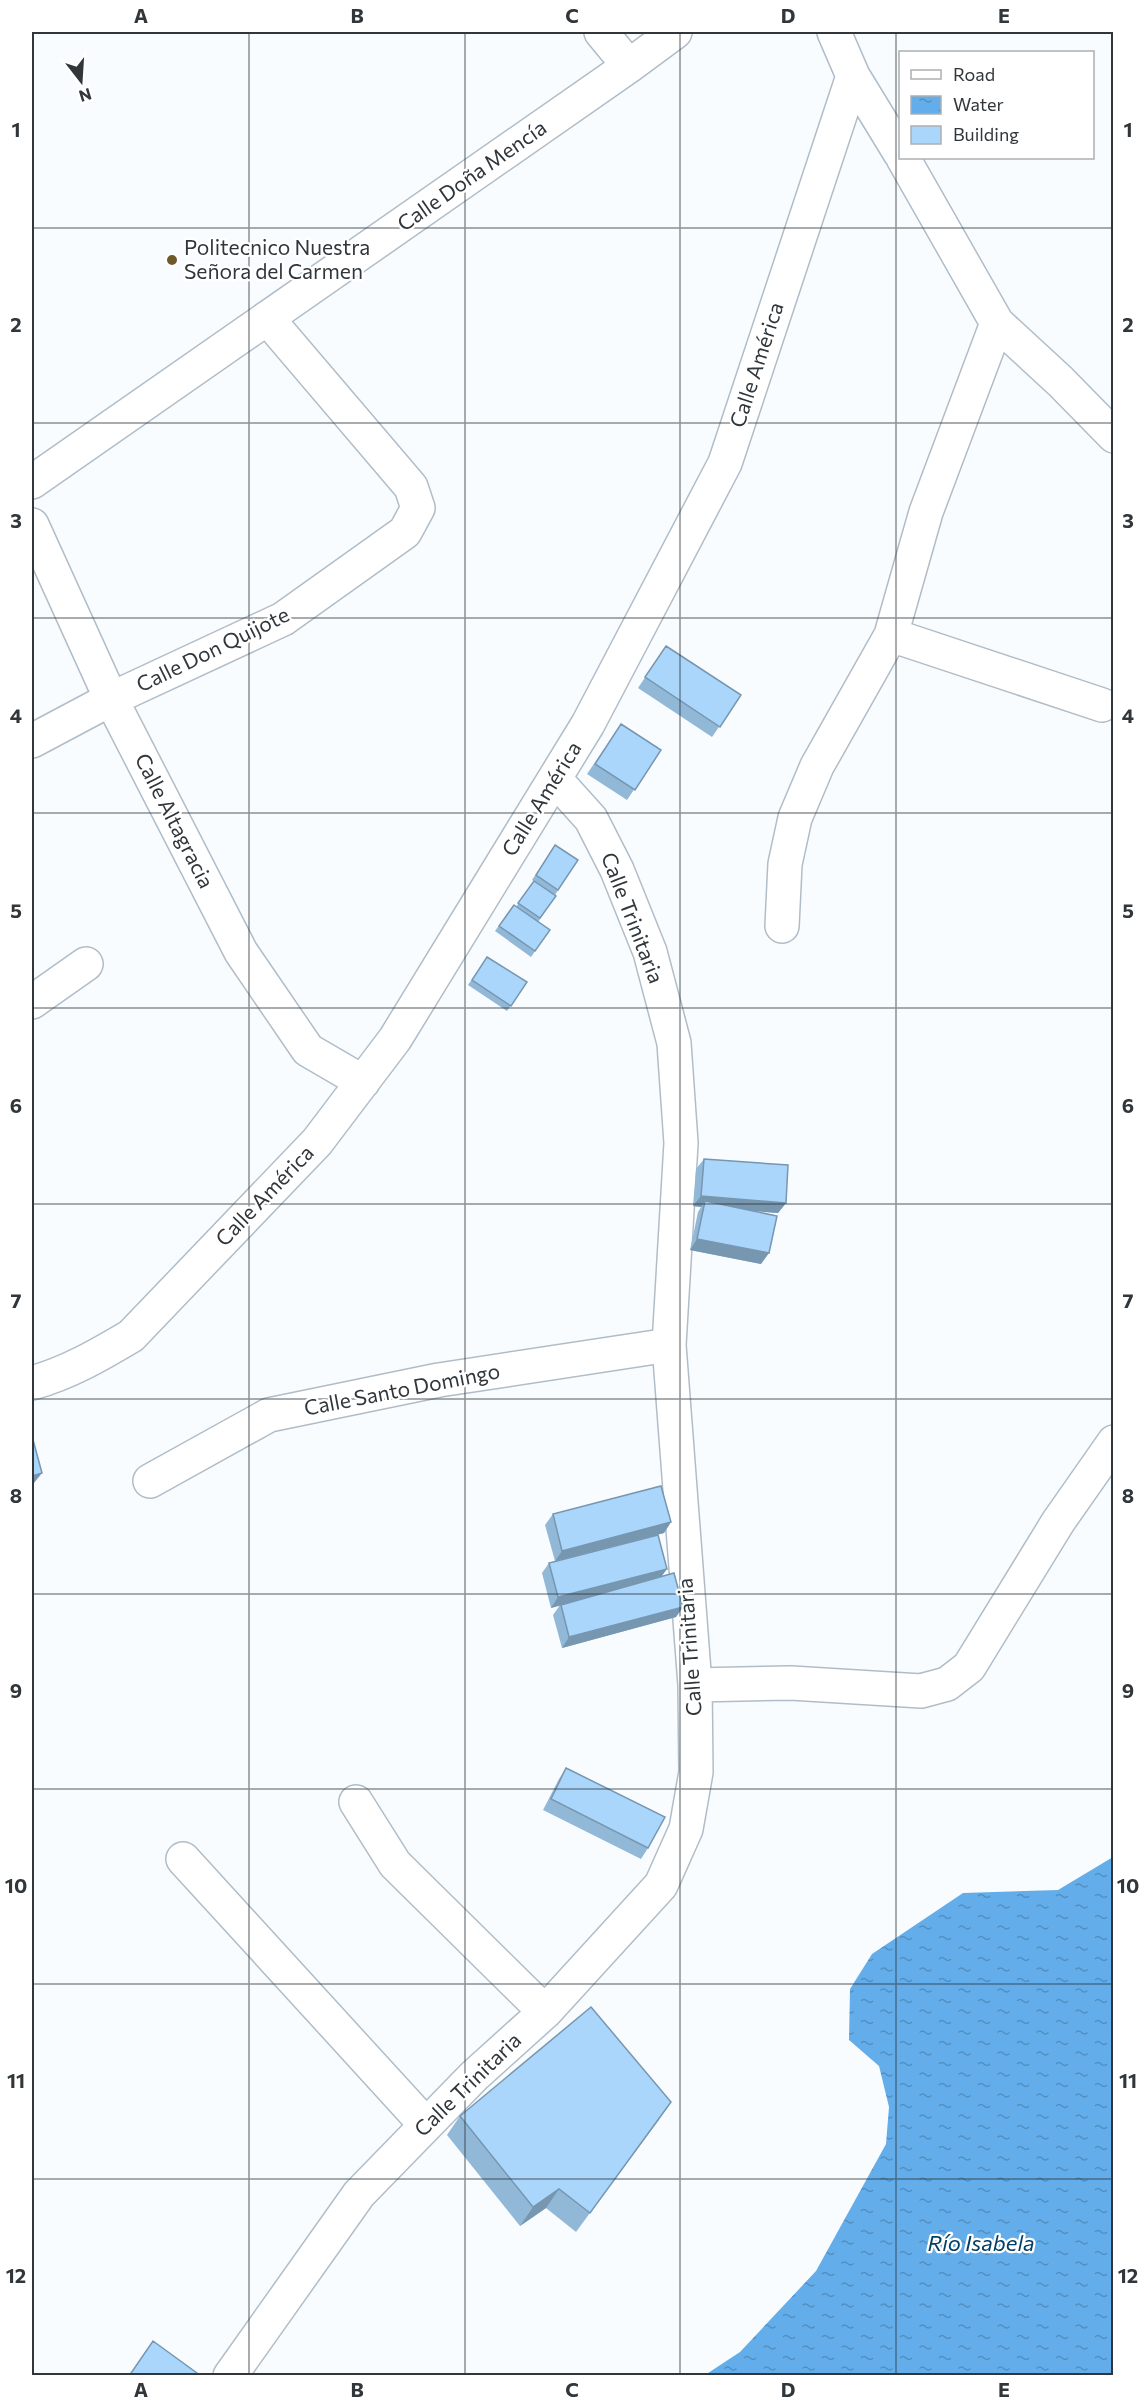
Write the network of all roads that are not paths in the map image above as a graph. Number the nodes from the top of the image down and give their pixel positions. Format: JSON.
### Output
{"nodes":[{"id":1,"x":601,"y":32,"type":"edge"},
{"id":2,"x":675,"y":32,"type":"edge"},
{"id":3,"x":834,"y":32,"type":"edge"},
{"id":4,"x":629,"y":66,"type":"junction"},
{"id":5,"x":853,"y":76,"type":"junction"},
{"id":6,"x":899,"y":152,"type":"edge"},
{"id":7,"x":903,"y":159,"type":"edge"},
{"id":8,"x":267,"y":318,"type":"junction"},
{"id":9,"x":997,"y":323,"type":"junction"},
{"id":10,"x":1113,"y":436,"type":"edge"},
{"id":11,"x":32,"y":482,"type":"edge"},
{"id":12,"x":32,"y":525,"type":"edge"},
{"id":13,"x":891,"y":635,"type":"junction"},
{"id":14,"x":111,"y":699,"type":"junction"},
{"id":15,"x":1102,"y":705,"type":"dead end"},
{"id":16,"x":32,"y":741,"type":"edge"},
{"id":17,"x":555,"y":779,"type":"junction"},
{"id":18,"x":782,"y":926,"type":"dead end"},
{"id":19,"x":86,"y":964,"type":"dead end"},
{"id":20,"x":32,"y":1002,"type":"edge"},
{"id":21,"x":363,"y":1082,"type":"junction"},
{"id":22,"x":669,"y":1345,"type":"junction"},
{"id":23,"x":32,"y":1383,"type":"edge"},
{"id":24,"x":1113,"y":1442,"type":"edge"},
{"id":25,"x":150,"y":1481,"type":"dead end"},
{"id":26,"x":695,"y":1685,"type":"junction"},
{"id":27,"x":356,"y":1802,"type":"dead end"},
{"id":28,"x":183,"y":1858,"type":"dead end"},
{"id":29,"x":544,"y":2012,"type":"junction"},
{"id":30,"x":426,"y":2124,"type":"junction"},
{"id":31,"x":230,"y":2376,"type":"edge"}],
"edges":[{"from":1,"to":4,"type":"street"},
{"from":2,"to":4,"type":"street","name":"Calle Doña Mencía"},
{"from":3,"to":5,"type":"street"},
{"from":4,"to":8,"type":"street","name":"Calle Doña Mencía"},
{"from":5,"to":6,"type":"street"},
{"from":5,"to":17,"type":"street","name":"Calle América"},
{"from":7,"to":9,"type":"street"},
{"from":8,"to":11,"type":"street","name":"Calle Doña Mencía"},
{"from":8,"to":14,"type":"street","name":"Calle Don Quijote"},
{"from":9,"to":10,"type":"street"},
{"from":9,"to":13,"type":"street"},
{"from":12,"to":14,"type":"street","name":"Calle Altagracia"},
{"from":13,"to":15,"type":"street"},
{"from":13,"to":18,"type":"street"},
{"from":14,"to":16,"type":"street","name":"Calle Don Quijote"},
{"from":14,"to":21,"type":"street","name":"Calle Altagracia"},
{"from":17,"to":21,"type":"street","name":"Calle América"},
{"from":17,"to":22,"type":"street","name":"Calle Trinitaria"},
{"from":19,"to":20,"type":"street"},
{"from":21,"to":23,"type":"street","name":"Calle América"},
{"from":22,"to":25,"type":"street","name":"Calle Santo Domingo"},
{"from":22,"to":26,"type":"street","name":"Calle Trinitaria"},
{"from":24,"to":26,"type":"street"},
{"from":26,"to":29,"type":"street","name":"Calle Trinitaria"},
{"from":27,"to":29,"type":"street"},
{"from":28,"to":30,"type":"street"},
{"from":29,"to":30,"type":"street","name":"Calle Trinitaria"},
{"from":30,"to":31,"type":"street","name":"Calle Trinitaria"}]}
